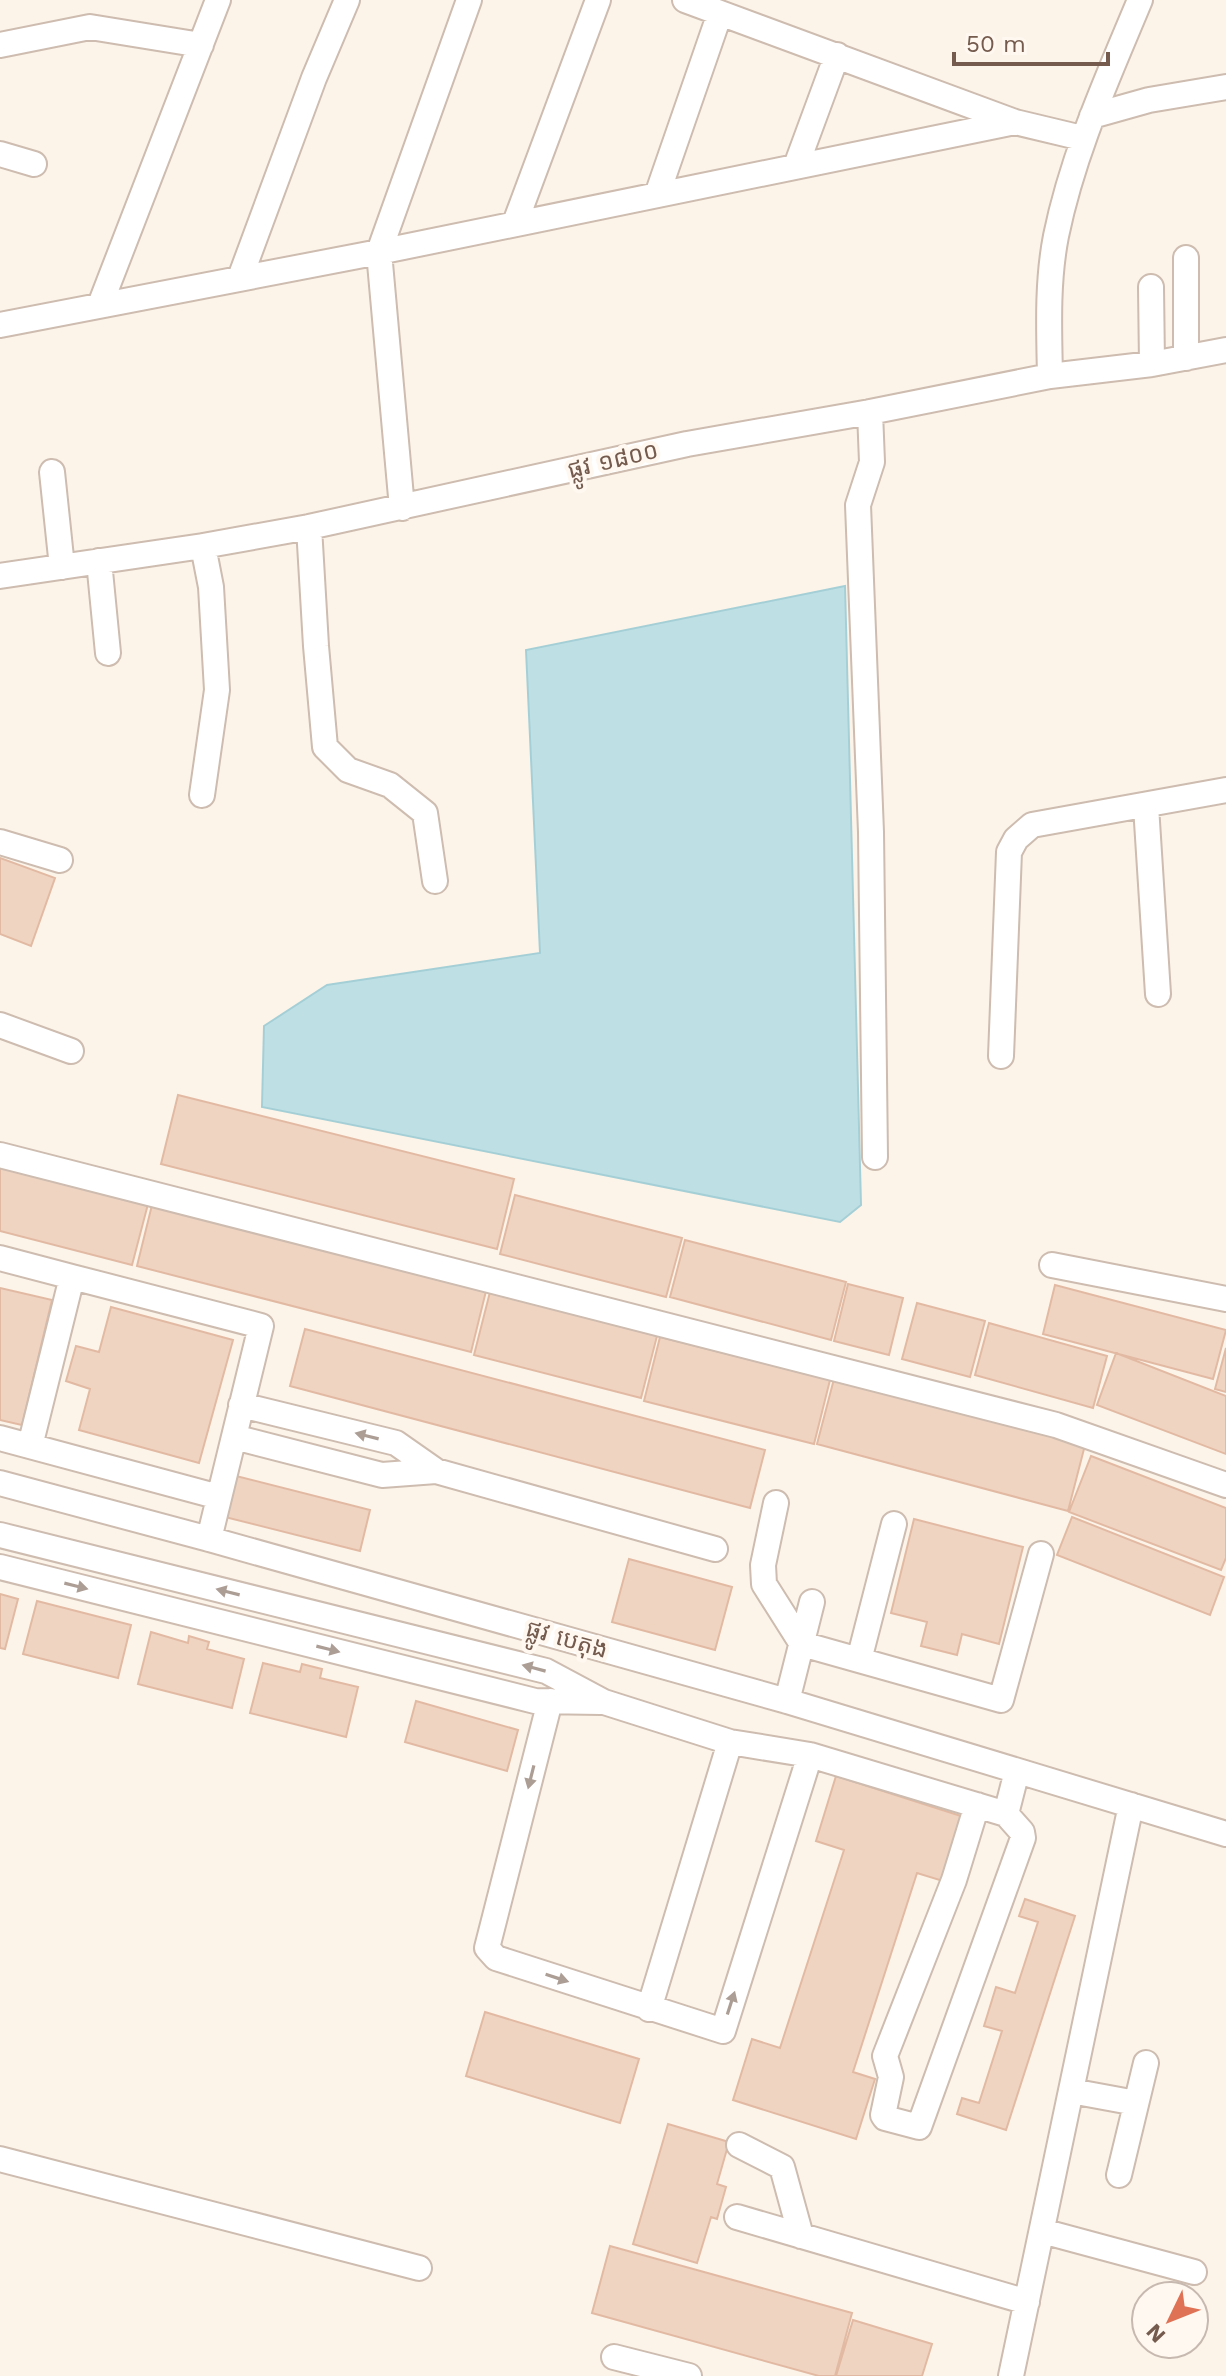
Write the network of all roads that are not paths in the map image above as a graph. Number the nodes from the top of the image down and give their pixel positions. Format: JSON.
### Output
{"nodes":[{"id":1,"x":218,"y":0,"type":"edge"},
{"id":2,"x":347,"y":0,"type":"edge"},
{"id":3,"x":469,"y":0,"type":"edge"},
{"id":4,"x":598,"y":0,"type":"edge"},
{"id":5,"x":685,"y":0,"type":"edge"},
{"id":6,"x":1140,"y":0,"type":"edge"},
{"id":7,"x":720,"y":13,"type":"junction"},
{"id":8,"x":0,"y":45,"type":"edge"},
{"id":9,"x":201,"y":45,"type":"junction"},
{"id":10,"x":837,"y":55,"type":"junction"},
{"id":11,"x":1226,"y":87,"type":"edge"},
{"id":12,"x":1015,"y":122,"type":"junction"},
{"id":13,"x":1087,"y":127,"type":"junction"},
{"id":14,"x":0,"y":154,"type":"edge"},
{"id":15,"x":34,"y":164,"type":"dead end"},
{"id":16,"x":796,"y":166,"type":"junction"},
{"id":17,"x":657,"y":195,"type":"junction"},
{"id":18,"x":515,"y":223,"type":"junction"},
{"id":19,"x":379,"y":252,"type":"junction"},
{"id":20,"x":1186,"y":258,"type":"dead end"},
{"id":21,"x":240,"y":278,"type":"junction"},
{"id":22,"x":1151,"y":287,"type":"dead end"},
{"id":23,"x":100,"y":305,"type":"junction"},
{"id":24,"x":0,"y":325,"type":"edge"},
{"id":25,"x":1226,"y":350,"type":"edge"},
{"id":26,"x":1186,"y":358,"type":"junction"},
{"id":27,"x":1152,"y":364,"type":"junction"},
{"id":28,"x":1050,"y":376,"type":"junction"},
{"id":29,"x":870,"y":412,"type":"junction"},
{"id":30,"x":52,"y":472,"type":"dead end"},
{"id":31,"x":402,"y":508,"type":"junction"},
{"id":32,"x":309,"y":527,"type":"junction"},
{"id":33,"x":203,"y":546,"type":"junction"},
{"id":34,"x":99,"y":561,"type":"junction"},
{"id":35,"x":62,"y":567,"type":"junction"},
{"id":36,"x":0,"y":576,"type":"edge"},
{"id":37,"x":108,"y":653,"type":"dead end"},
{"id":38,"x":1226,"y":790,"type":"edge"},
{"id":39,"x":202,"y":795,"type":"dead end"},
{"id":40,"x":1146,"y":806,"type":"junction"},
{"id":41,"x":0,"y":842,"type":"edge"},
{"id":42,"x":60,"y":860,"type":"dead end"},
{"id":43,"x":435,"y":881,"type":"dead end"},
{"id":44,"x":1158,"y":994,"type":"dead end"},
{"id":45,"x":0,"y":1025,"type":"edge"},
{"id":46,"x":71,"y":1051,"type":"dead end"},
{"id":47,"x":1001,"y":1056,"type":"dead end"},
{"id":48,"x":0,"y":1155,"type":"edge"},
{"id":49,"x":875,"y":1157,"type":"dead end"},
{"id":50,"x":0,"y":1258,"type":"edge"},
{"id":51,"x":1052,"y":1265,"type":"dead end"},
{"id":52,"x":72,"y":1277,"type":"junction"},
{"id":53,"x":1226,"y":1299,"type":"edge"},
{"id":54,"x":241,"y":1405,"type":"junction"},
{"id":55,"x":234,"y":1437,"type":"junction"},
{"id":56,"x":0,"y":1438,"type":"edge"},
{"id":57,"x":30,"y":1446,"type":"junction"},
{"id":58,"x":436,"y":1471,"type":"junction"},
{"id":59,"x":0,"y":1483,"type":"edge"},
{"id":60,"x":1226,"y":1485,"type":"edge"},
{"id":61,"x":219,"y":1497,"type":"junction"},
{"id":62,"x":776,"y":1503,"type":"dead end"},
{"id":63,"x":894,"y":1524,"type":"dead end"},
{"id":64,"x":0,"y":1535,"type":"edge"},
{"id":65,"x":209,"y":1539,"type":"junction"},
{"id":66,"x":42,"y":1545,"type":"junction"},
{"id":67,"x":715,"y":1549,"type":"dead end"},
{"id":68,"x":1041,"y":1554,"type":"dead end"},
{"id":69,"x":0,"y":1567,"type":"edge"},
{"id":70,"x":36,"y":1576,"type":"junction"},
{"id":71,"x":268,"y":1602,"type":"junction"},
{"id":72,"x":812,"y":1602,"type":"dead end"},
{"id":73,"x":261,"y":1632,"type":"junction"},
{"id":74,"x":802,"y":1644,"type":"junction"},
{"id":75,"x":859,"y":1660,"type":"junction"},
{"id":76,"x":550,"y":1701,"type":"junction"},
{"id":77,"x":787,"y":1701,"type":"junction"},
{"id":78,"x":604,"y":1702,"type":"junction"},
{"id":79,"x":730,"y":1742,"type":"junction"},
{"id":80,"x":810,"y":1755,"type":"junction"},
{"id":81,"x":1017,"y":1771,"type":"junction"},
{"id":82,"x":977,"y":1805,"type":"junction"},
{"id":83,"x":1131,"y":1805,"type":"junction"},
{"id":84,"x":1006,"y":1814,"type":"junction"},
{"id":85,"x":1226,"y":1834,"type":"edge"},
{"id":86,"x":649,"y":2009,"type":"junction"},
{"id":87,"x":1146,"y":2063,"type":"dead end"},
{"id":88,"x":1071,"y":2091,"type":"junction"},
{"id":89,"x":1136,"y":2103,"type":"junction"},
{"id":90,"x":739,"y":2145,"type":"dead end"},
{"id":91,"x":0,"y":2159,"type":"edge"},
{"id":92,"x":1119,"y":2175,"type":"dead end"},
{"id":93,"x":737,"y":2217,"type":"dead end"},
{"id":94,"x":1042,"y":2231,"type":"junction"},
{"id":95,"x":801,"y":2236,"type":"junction"},
{"id":96,"x":419,"y":2268,"type":"dead end"},
{"id":97,"x":1194,"y":2272,"type":"dead end"},
{"id":98,"x":1027,"y":2302,"type":"junction"},
{"id":99,"x":614,"y":2357,"type":"dead end"},
{"id":100,"x":689,"y":2376,"type":"edge"},
{"id":101,"x":1011,"y":2376,"type":"edge"}],
"edges":[{"from":1,"to":9,"type":"street"},
{"from":2,"to":21,"type":"street"},
{"from":3,"to":19,"type":"street"},
{"from":4,"to":18,"type":"street"},
{"from":5,"to":7,"type":"street"},
{"from":6,"to":13,"type":"street"},
{"from":7,"to":10,"type":"street"},
{"from":7,"to":17,"type":"street"},
{"from":8,"to":9,"type":"street"},
{"from":9,"to":23,"type":"street"},
{"from":10,"to":12,"type":"street"},
{"from":10,"to":16,"type":"street"},
{"from":11,"to":13,"type":"street"},
{"from":12,"to":13,"type":"street"},
{"from":12,"to":16,"type":"street"},
{"from":13,"to":28,"type":"street"},
{"from":14,"to":15,"type":"street"},
{"from":16,"to":17,"type":"street"},
{"from":17,"to":18,"type":"street"},
{"from":18,"to":19,"type":"street"},
{"from":19,"to":21,"type":"street"},
{"from":19,"to":31,"type":"street"},
{"from":20,"to":26,"type":"street"},
{"from":21,"to":23,"type":"street"},
{"from":22,"to":27,"type":"street"},
{"from":23,"to":24,"type":"street"},
{"from":25,"to":26,"type":"street","name":"ផ្លូវ ១៨០០"},
{"from":26,"to":27,"type":"street","name":"ផ្លូវ ១៨០០"},
{"from":27,"to":28,"type":"street","name":"ផ្លូវ ១៨០០"},
{"from":28,"to":29,"type":"street","name":"ផ្លូវ ១៨០០"},
{"from":29,"to":31,"type":"street","name":"ផ្លូវ ១៨០០"},
{"from":29,"to":49,"type":"street"},
{"from":30,"to":35,"type":"street"},
{"from":31,"to":32,"type":"street","name":"ផ្លូវ ១៨០០"},
{"from":32,"to":33,"type":"street","name":"ផ្លូវ ១៨០០"},
{"from":32,"to":43,"type":"street"},
{"from":33,"to":34,"type":"street","name":"ផ្លូវ ១៨០០"},
{"from":33,"to":39,"type":"street"},
{"from":34,"to":35,"type":"street","name":"ផ្លូវ ១៨០០"},
{"from":34,"to":37,"type":"street"},
{"from":35,"to":36,"type":"street","name":"ផ្លូវ ១៨០០"},
{"from":38,"to":40,"type":"street"},
{"from":40,"to":44,"type":"street"},
{"from":40,"to":47,"type":"street"},
{"from":41,"to":42,"type":"street"},
{"from":45,"to":46,"type":"street"},
{"from":48,"to":60,"type":"street"},
{"from":50,"to":52,"type":"street"},
{"from":51,"to":53,"type":"street"},
{"from":52,"to":54,"type":"street"},
{"from":52,"to":57,"type":"street"},
{"from":54,"to":55,"type":"street"},
{"from":58,"to":54,"type":"street","one_way":true},
{"from":55,"to":58,"type":"street"},
{"from":55,"to":61,"type":"street"},
{"from":56,"to":57,"type":"street"},
{"from":57,"to":61,"type":"street"},
{"from":58,"to":67,"type":"street"},
{"from":59,"to":65,"type":"street","name":"ផ្លូវ បេតុង"},
{"from":61,"to":65,"type":"street"},
{"from":62,"to":74,"type":"street"},
{"from":63,"to":75,"type":"street"},
{"from":64,"to":66,"type":"street"},
{"from":65,"to":77,"type":"street","name":"ផ្លូវ បេតុង"},
{"from":66,"to":70,"type":"street"},
{"from":71,"to":66,"type":"street","one_way":true},
{"from":68,"to":75,"type":"street"},
{"from":69,"to":70,"type":"street"},
{"from":70,"to":73,"type":"street","one_way":true},
{"from":71,"to":73,"type":"street"},
{"from":78,"to":71,"type":"street","one_way":true},
{"from":72,"to":74,"type":"street"},
{"from":73,"to":76,"type":"street","one_way":true},
{"from":74,"to":75,"type":"street"},
{"from":74,"to":77,"type":"street"},
{"from":76,"to":78,"type":"street"},
{"from":76,"to":86,"type":"street","one_way":true},
{"from":77,"to":81,"type":"street","name":"ផ្លូវ បេតុង"},
{"from":78,"to":79,"type":"street"},
{"from":79,"to":80,"type":"street"},
{"from":79,"to":86,"type":"street"},
{"from":80,"to":82,"type":"street"},
{"from":86,"to":80,"type":"street","one_way":true},
{"from":81,"to":83,"type":"street","name":"ផ្លូវ បេតុង"},
{"from":81,"to":84,"type":"street"},
{"from":82,"to":84,"type":"street"},
{"from":82,"to":84,"type":"street"},
{"from":83,"to":85,"type":"street","name":"ផ្លូវ បេតុង"},
{"from":83,"to":88,"type":"street"},
{"from":87,"to":89,"type":"street"},
{"from":88,"to":89,"type":"street"},
{"from":88,"to":94,"type":"street"},
{"from":89,"to":92,"type":"street"},
{"from":90,"to":95,"type":"street"},
{"from":91,"to":96,"type":"street"},
{"from":93,"to":95,"type":"street"},
{"from":94,"to":97,"type":"street"},
{"from":94,"to":98,"type":"street"},
{"from":95,"to":98,"type":"street"},
{"from":98,"to":101,"type":"street"},
{"from":99,"to":100,"type":"street"}]}
